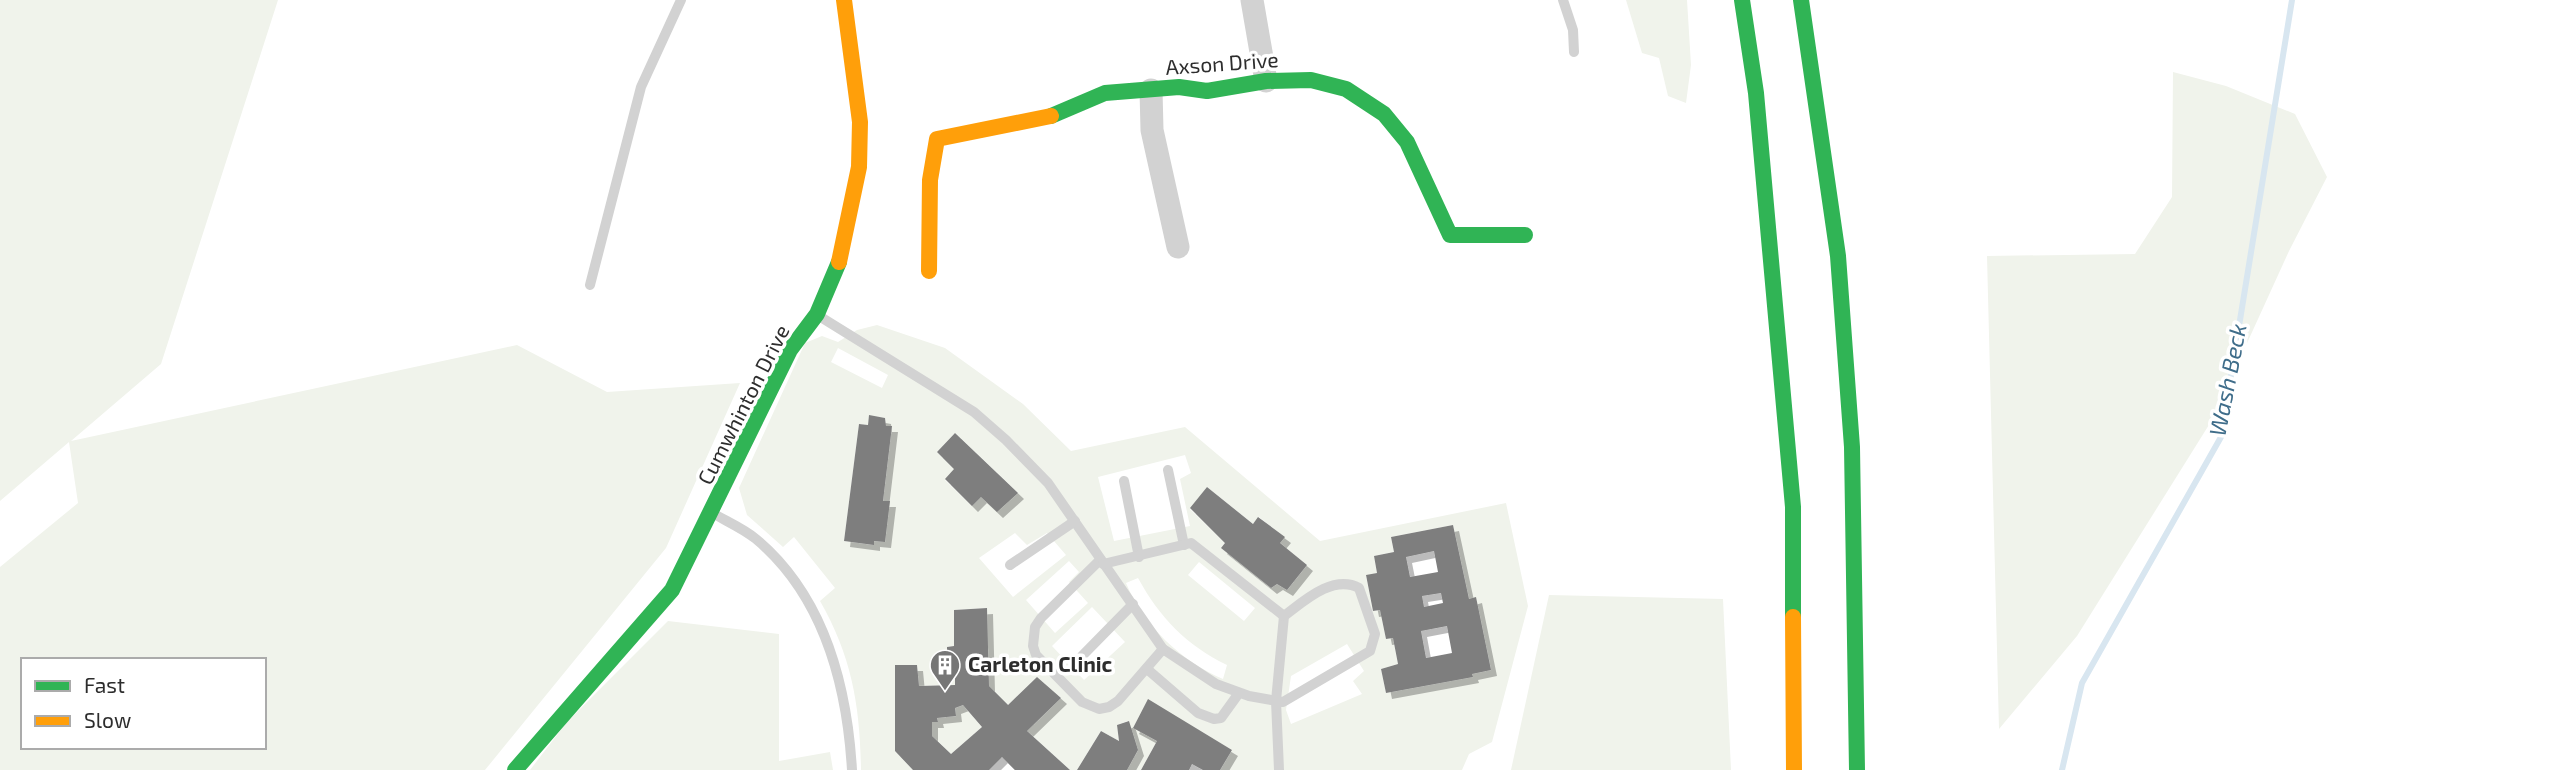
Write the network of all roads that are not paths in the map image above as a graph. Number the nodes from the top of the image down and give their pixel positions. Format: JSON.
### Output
{"nodes":[{"id":1,"x":681,"y":0,"type":"edge"},
{"id":2,"x":844,"y":0,"type":"edge"},
{"id":3,"x":1252,"y":0,"type":"edge"},
{"id":4,"x":1563,"y":0,"type":"edge"},
{"id":5,"x":1742,"y":0,"type":"edge"},
{"id":6,"x":1801,"y":0,"type":"edge"},
{"id":7,"x":1574,"y":52,"type":"dead end"},
{"id":8,"x":1266,"y":81,"type":"junction"},
{"id":9,"x":1151,"y":90,"type":"junction"},
{"id":10,"x":1525,"y":235,"type":"dead end"},
{"id":11,"x":1178,"y":247,"type":"dead end"},
{"id":12,"x":929,"y":271,"type":"dead end"},
{"id":13,"x":590,"y":285,"type":"dead end"},
{"id":14,"x":817,"y":314,"type":"junction"},
{"id":15,"x":1168,"y":470,"type":"dead end"},
{"id":16,"x":1124,"y":481,"type":"dead end"},
{"id":17,"x":712,"y":513,"type":"junction"},
{"id":18,"x":1075,"y":521,"type":"junction"},
{"id":19,"x":1184,"y":545,"type":"junction"},
{"id":20,"x":1139,"y":557,"type":"junction"},
{"id":21,"x":1102,"y":562,"type":"junction"},
{"id":22,"x":1010,"y":565,"type":"dead end"},
{"id":23,"x":1133,"y":604,"type":"junction"},
{"id":24,"x":1284,"y":616,"type":"junction"},
{"id":25,"x":1163,"y":649,"type":"junction"},
{"id":26,"x":1082,"y":656,"type":"dead end"},
{"id":27,"x":1147,"y":669,"type":"junction"},
{"id":28,"x":1239,"y":692,"type":"junction"},
{"id":29,"x":1276,"y":701,"type":"junction"},
{"id":30,"x":515,"y":770,"type":"edge"},
{"id":31,"x":852,"y":770,"type":"edge"},
{"id":32,"x":1279,"y":770,"type":"edge"},
{"id":33,"x":1794,"y":770,"type":"edge"},
{"id":34,"x":1857,"y":770,"type":"edge"}],
"edges":[{"from":1,"to":13,"type":"lane"},
{"from":2,"to":14,"type":"main road","name":"Cumwhinton Drive"},
{"from":3,"to":8,"type":"street"},
{"from":4,"to":7,"type":"lane"},
{"from":5,"to":33,"type":"main road"},
{"from":6,"to":34,"type":"main road"},
{"from":8,"to":9,"type":"main road","name":"Axson Drive"},
{"from":8,"to":10,"type":"main road","name":"Axson Drive"},
{"from":9,"to":11,"type":"street"},
{"from":9,"to":12,"type":"main road","name":"Axson Drive"},
{"from":14,"to":17,"type":"main road","name":"Cumwhinton Drive"},
{"from":14,"to":18,"type":"lane"},
{"from":15,"to":19,"type":"lane"},
{"from":16,"to":20,"type":"lane"},
{"from":17,"to":30,"type":"main road","name":"Cumwhinton Drive"},
{"from":17,"to":31,"type":"lane"},
{"from":18,"to":21,"type":"lane"},
{"from":18,"to":22,"type":"lane"},
{"from":19,"to":20,"type":"lane"},
{"from":19,"to":24,"type":"lane"},
{"from":20,"to":21,"type":"lane"},
{"from":21,"to":23,"type":"lane"},
{"from":21,"to":27,"type":"lane"},
{"from":23,"to":25,"type":"lane"},
{"from":23,"to":26,"type":"lane"},
{"from":24,"to":29,"type":"lane"},
{"from":24,"to":29,"type":"lane"},
{"from":25,"to":27,"type":"lane"},
{"from":25,"to":28,"type":"lane"},
{"from":27,"to":28,"type":"lane"},
{"from":28,"to":29,"type":"lane"},
{"from":29,"to":32,"type":"lane"}]}
